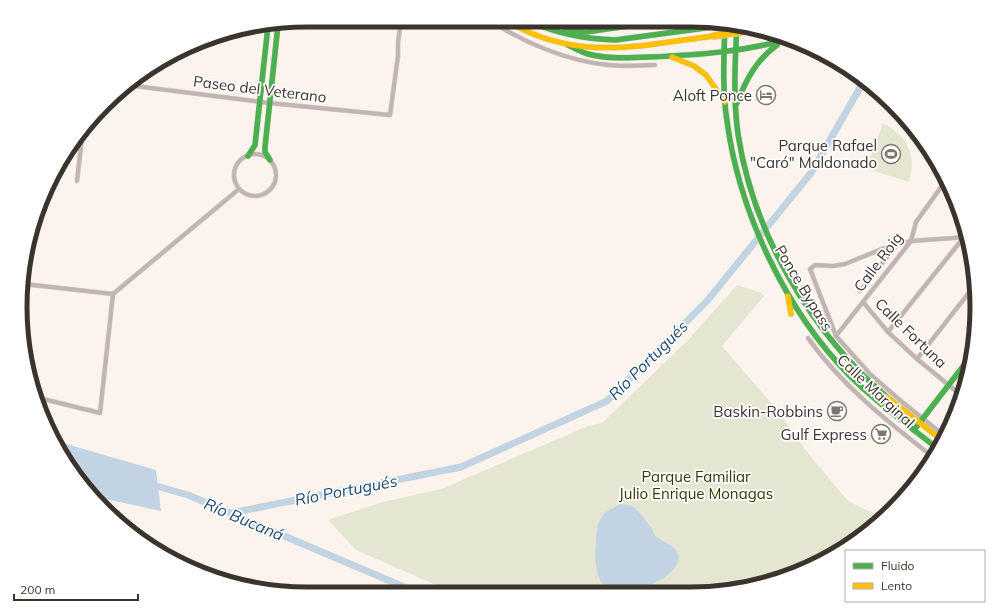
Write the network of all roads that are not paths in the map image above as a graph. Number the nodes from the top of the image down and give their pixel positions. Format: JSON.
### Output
{"nodes":[{"id":1,"x":400,"y":27,"type":"edge"},
{"id":2,"x":499,"y":27,"type":"edge"},
{"id":3,"x":518,"y":27,"type":"edge"},
{"id":4,"x":621,"y":27,"type":"edge"},
{"id":5,"x":544,"y":28,"type":"joint"},
{"id":6,"x":706,"y":28,"type":"edge"},
{"id":7,"x":268,"y":29,"type":"edge"},
{"id":8,"x":278,"y":29,"type":"edge"},
{"id":9,"x":725,"y":29,"type":"edge"},
{"id":10,"x":735,"y":30,"type":"edge"},
{"id":11,"x":743,"y":32,"type":"edge"},
{"id":12,"x":780,"y":42,"type":"edge"},
{"id":13,"x":782,"y":43,"type":"edge"},
{"id":14,"x":568,"y":45,"type":"junction"},
{"id":15,"x":735,"y":51,"type":"junction"},
{"id":16,"x":724,"y":52,"type":"junction"},
{"id":17,"x":670,"y":56,"type":"junction"},
{"id":18,"x":655,"y":65,"type":"dead end"},
{"id":19,"x":136,"y":86,"type":"edge"},
{"id":20,"x":260,"y":101,"type":"junction"},
{"id":21,"x":725,"y":102,"type":"junction"},
{"id":22,"x":270,"y":103,"type":"junction"},
{"id":23,"x":736,"y":106,"type":"junction"},
{"id":24,"x":81,"y":141,"type":"edge"},
{"id":25,"x":248,"y":156,"type":"junction"},
{"id":26,"x":270,"y":160,"type":"junction"},
{"id":27,"x":77,"y":181,"type":"dead end"},
{"id":28,"x":942,"y":185,"type":"edge"},
{"id":29,"x":239,"y":189,"type":"junction"},
{"id":30,"x":961,"y":237,"type":"edge"},
{"id":31,"x":911,"y":241,"type":"junction"},
{"id":32,"x":962,"y":241,"type":"edge"},
{"id":33,"x":897,"y":245,"type":"junction"},
{"id":34,"x":28,"y":284,"type":"edge"},
{"id":35,"x":787,"y":292,"type":"junction"},
{"id":36,"x":860,"y":292,"type":"dead end"},
{"id":37,"x":969,"y":292,"type":"edge"},
{"id":38,"x":113,"y":294,"type":"junction"},
{"id":39,"x":863,"y":302,"type":"junction"},
{"id":40,"x":791,"y":314,"type":"dead end"},
{"id":41,"x":888,"y":332,"type":"junction"},
{"id":42,"x":836,"y":336,"type":"junction"},
{"id":43,"x":808,"y":338,"type":"dead end"},
{"id":44,"x":916,"y":358,"type":"junction"},
{"id":45,"x":964,"y":365,"type":"edge"},
{"id":46,"x":851,"y":382,"type":"junction"},
{"id":47,"x":949,"y":385,"type":"junction"},
{"id":48,"x":957,"y":391,"type":"edge"},
{"id":49,"x":43,"y":400,"type":"edge"},
{"id":50,"x":921,"y":420,"type":"junction"},
{"id":51,"x":914,"y":430,"type":"junction"},
{"id":52,"x":940,"y":433,"type":"edge"},
{"id":53,"x":938,"y":436,"type":"edge"},
{"id":54,"x":933,"y":445,"type":"edge"},
{"id":55,"x":928,"y":453,"type":"edge"}],
"edges":[{"from":1,"to":22,"type":"street","name":"Paseo del Veterano"},
{"from":2,"to":18,"type":"street"},
{"from":3,"to":14,"type":"main road"},
{"from":4,"to":5,"type":"main road"},
{"from":5,"to":6,"type":"main road","bridge":true},
{"from":7,"to":20,"type":"main road"},
{"from":8,"to":22,"type":"main road"},
{"from":9,"to":16,"type":"main road","name":"Ponce Bypass"},
{"from":10,"to":15,"type":"main road","name":"Ponce Bypass"},
{"from":11,"to":14,"type":"main road","bridge":true},
{"from":12,"to":15,"type":"main road"},
{"from":13,"to":23,"type":"main road"},
{"from":14,"to":17,"type":"main road"},
{"from":15,"to":16,"type":"main road"},
{"from":15,"to":23,"type":"main road","name":"Ponce Bypass"},
{"from":16,"to":17,"type":"main road"},
{"from":16,"to":21,"type":"main road","name":"Ponce Bypass"},
{"from":17,"to":21,"type":"main road"},
{"from":19,"to":20,"type":"street","name":"Paseo del Veterano"},
{"from":20,"to":22,"type":"street","name":"Paseo del Veterano"},
{"from":20,"to":25,"type":"main road"},
{"from":21,"to":35,"type":"main road","name":"Ponce Bypass"},
{"from":22,"to":26,"type":"main road"},
{"from":23,"to":50,"type":"main road","name":"Ponce Bypass"},
{"from":24,"to":27,"type":"street"},
{"from":25,"to":26,"type":"street"},
{"from":25,"to":29,"type":"street"},
{"from":26,"to":29,"type":"street"},
{"from":28,"to":31,"type":"street","name":"Calle Roig"},
{"from":29,"to":38,"type":"street"},
{"from":30,"to":31,"type":"street"},
{"from":31,"to":33,"type":"street"},
{"from":31,"to":39,"type":"street","name":"Calle Roig"},
{"from":32,"to":41,"type":"street"},
{"from":33,"to":36,"type":"street"},
{"from":33,"to":42,"type":"street"},
{"from":34,"to":38,"type":"street"},
{"from":35,"to":40,"type":"main road"},
{"from":35,"to":46,"type":"main road","name":"Ponce Bypass"},
{"from":37,"to":44,"type":"street"},
{"from":38,"to":49,"type":"street"},
{"from":39,"to":41,"type":"street","name":"Calle Fortuna"},
{"from":39,"to":42,"type":"street","name":"Calle Roig"},
{"from":41,"to":44,"type":"street","name":"Calle Fortuna"},
{"from":42,"to":50,"type":"street"},
{"from":43,"to":46,"type":"street","name":"Calle Marginal"},
{"from":44,"to":47,"type":"street","name":"Calle Fortuna"},
{"from":45,"to":47,"type":"main road"},
{"from":46,"to":51,"type":"main road","name":"Ponce Bypass"},
{"from":46,"to":55,"type":"street","name":"Calle Marginal"},
{"from":47,"to":48,"type":"street","name":"Calle Fortuna"},
{"from":47,"to":50,"type":"main road"},
{"from":50,"to":51,"type":"main road"},
{"from":50,"to":52,"type":"street"},
{"from":50,"to":53,"type":"main road","name":"Ponce Bypass"},
{"from":51,"to":54,"type":"main road","name":"Ponce Bypass"}]}
